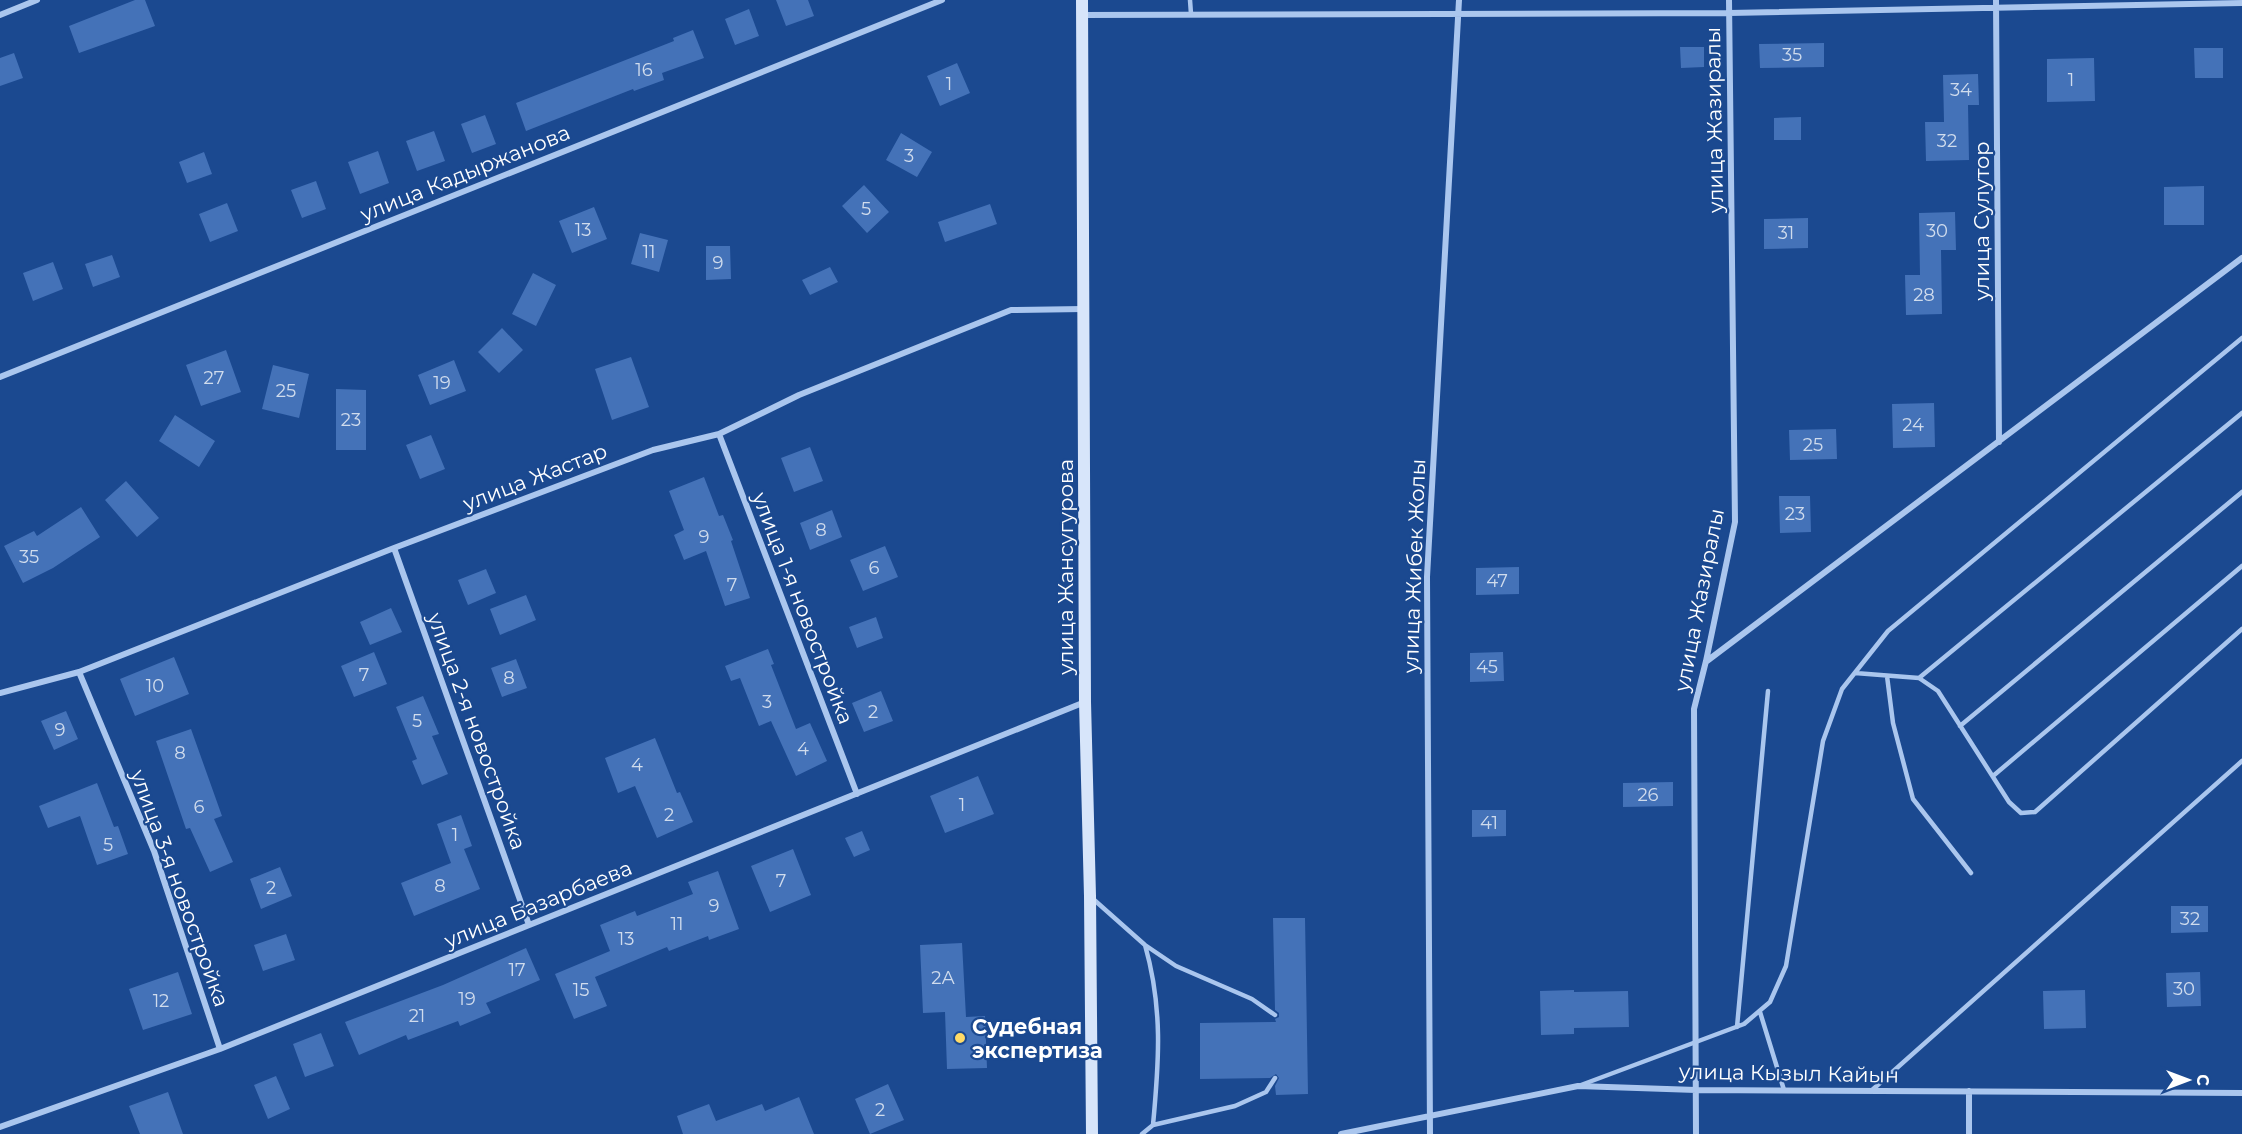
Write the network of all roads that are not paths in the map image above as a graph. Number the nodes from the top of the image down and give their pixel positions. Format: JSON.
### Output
{"nodes":[{"id":1,"x":37,"y":0,"type":"edge"},
{"id":2,"x":942,"y":0,"type":"edge"},
{"id":3,"x":1082,"y":0,"type":"edge"},
{"id":4,"x":1190,"y":0,"type":"edge"},
{"id":5,"x":1459,"y":0,"type":"edge"},
{"id":6,"x":1729,"y":0,"type":"edge"},
{"id":7,"x":2242,"y":3,"type":"edge"},
{"id":8,"x":1996,"y":4,"type":"edge"},
{"id":9,"x":1729,"y":13,"type":"junction"},
{"id":10,"x":1191,"y":14,"type":"junction"},
{"id":11,"x":1459,"y":14,"type":"junction"},
{"id":12,"x":0,"y":15,"type":"edge"},
{"id":13,"x":1082,"y":15,"type":"junction"},
{"id":14,"x":2242,"y":258,"type":"edge"},
{"id":15,"x":1083,"y":309,"type":"junction"},
{"id":16,"x":2242,"y":338,"type":"edge"},
{"id":17,"x":0,"y":377,"type":"edge"},
{"id":18,"x":2242,"y":413,"type":"edge"},
{"id":19,"x":719,"y":434,"type":"junction"},
{"id":20,"x":1999,"y":442,"type":"junction"},
{"id":21,"x":2242,"y":492,"type":"edge"},
{"id":22,"x":394,"y":548,"type":"junction"},
{"id":23,"x":2242,"y":566,"type":"edge"},
{"id":24,"x":2242,"y":629,"type":"edge"},
{"id":25,"x":1706,"y":661,"type":"junction"},
{"id":26,"x":80,"y":672,"type":"junction"},
{"id":27,"x":1855,"y":673,"type":"junction"},
{"id":28,"x":1887,"y":676,"type":"junction"},
{"id":29,"x":1919,"y":678,"type":"junction"},
{"id":30,"x":1768,"y":691,"type":"dead end"},
{"id":31,"x":0,"y":693,"type":"edge"},
{"id":32,"x":1085,"y":702,"type":"junction"},
{"id":33,"x":1960,"y":726,"type":"junction"},
{"id":34,"x":2242,"y":761,"type":"edge"},
{"id":35,"x":1993,"y":776,"type":"junction"},
{"id":36,"x":857,"y":794,"type":"junction"},
{"id":37,"x":1971,"y":873,"type":"dead end"},
{"id":38,"x":1090,"y":896,"type":"junction"},
{"id":39,"x":529,"y":925,"type":"junction"},
{"id":40,"x":1145,"y":945,"type":"junction"},
{"id":41,"x":1760,"y":1012,"type":"junction"},
{"id":42,"x":1275,"y":1015,"type":"dead end"},
{"id":43,"x":1737,"y":1027,"type":"junction"},
{"id":44,"x":1695,"y":1042,"type":"junction"},
{"id":45,"x":220,"y":1049,"type":"junction"},
{"id":46,"x":1275,"y":1078,"type":"dead end"},
{"id":47,"x":1578,"y":1086,"type":"junction"},
{"id":48,"x":1696,"y":1090,"type":"junction"},
{"id":49,"x":1784,"y":1090,"type":"junction"},
{"id":50,"x":1871,"y":1091,"type":"junction"},
{"id":51,"x":1969,"y":1091,"type":"junction"},
{"id":52,"x":2242,"y":1093,"type":"edge"},
{"id":53,"x":1430,"y":1114,"type":"junction"},
{"id":54,"x":1154,"y":1125,"type":"junction"},
{"id":55,"x":0,"y":1127,"type":"edge"},
{"id":56,"x":1092,"y":1134,"type":"edge"},
{"id":57,"x":1142,"y":1134,"type":"edge"},
{"id":58,"x":1341,"y":1134,"type":"edge"},
{"id":59,"x":1430,"y":1134,"type":"edge"},
{"id":60,"x":1696,"y":1134,"type":"edge"},
{"id":61,"x":1969,"y":1134,"type":"edge"}],
"edges":[{"from":1,"to":12,"type":"street"},
{"from":2,"to":17,"type":"street","name":"улица Кадыржанова"},
{"from":3,"to":13,"type":"main road","name":"улица Жансугурова"},
{"from":4,"to":10,"type":"lane"},
{"from":5,"to":11,"type":"street","name":"улица Жибек Жолы"},
{"from":6,"to":9,"type":"street","name":"улица Жазиралы"},
{"from":7,"to":8,"type":"street"},
{"from":8,"to":9,"type":"street"},
{"from":8,"to":20,"type":"street","name":"улица Сулутор"},
{"from":9,"to":11,"type":"street"},
{"from":9,"to":25,"type":"street","name":"улица Жазиралы"},
{"from":10,"to":11,"type":"street"},
{"from":10,"to":13,"type":"street"},
{"from":11,"to":53,"type":"street","name":"улица Жибек Жолы"},
{"from":13,"to":15,"type":"main road","name":"улица Жансугурова"},
{"from":14,"to":20,"type":"street"},
{"from":15,"to":19,"type":"street","name":"улица Жастар"},
{"from":15,"to":32,"type":"main road","name":"улица Жансугурова"},
{"from":16,"to":27,"type":"lane"},
{"from":18,"to":29,"type":"lane"},
{"from":19,"to":22,"type":"street","name":"улица Жастар"},
{"from":19,"to":36,"type":"street","name":"улица 1-я новостройка"},
{"from":20,"to":25,"type":"street"},
{"from":21,"to":33,"type":"lane"},
{"from":22,"to":26,"type":"street","name":"улица Жастар"},
{"from":22,"to":39,"type":"street","name":"улица 2-я новостройка"},
{"from":23,"to":35,"type":"lane"},
{"from":24,"to":35,"type":"lane"},
{"from":25,"to":44,"type":"street","name":"улица Жазиралы"},
{"from":26,"to":31,"type":"street","name":"улица Жастар"},
{"from":26,"to":45,"type":"street","name":"улица 3-я новостройка"},
{"from":27,"to":28,"type":"lane"},
{"from":27,"to":41,"type":"lane"},
{"from":28,"to":29,"type":"lane"},
{"from":28,"to":37,"type":"lane"},
{"from":29,"to":33,"type":"lane"},
{"from":30,"to":43,"type":"lane"},
{"from":32,"to":36,"type":"street","name":"улица Базарбаева"},
{"from":32,"to":38,"type":"main road","name":"улица Жансугурова"},
{"from":33,"to":35,"type":"lane"},
{"from":34,"to":50,"type":"lane"},
{"from":36,"to":39,"type":"street","name":"улица Базарбаева"},
{"from":38,"to":40,"type":"lane"},
{"from":38,"to":56,"type":"main road","name":"улица Жансугурова"},
{"from":39,"to":45,"type":"street","name":"улица Базарбаева"},
{"from":40,"to":42,"type":"lane"},
{"from":40,"to":54,"type":"lane"},
{"from":41,"to":43,"type":"lane"},
{"from":41,"to":49,"type":"lane"},
{"from":43,"to":44,"type":"lane"},
{"from":44,"to":47,"type":"lane"},
{"from":44,"to":48,"type":"street","name":"улица Жазиралы"},
{"from":45,"to":55,"type":"street","name":"улица Базарбаева"},
{"from":46,"to":54,"type":"lane"},
{"from":47,"to":48,"type":"street","name":"улица Кызыл Кайын"},
{"from":47,"to":53,"type":"street","name":"улица Кызыл Кайын"},
{"from":48,"to":49,"type":"street","name":"улица Кызыл Кайын"},
{"from":48,"to":60,"type":"street","name":"улица Жазиралы"},
{"from":49,"to":50,"type":"street","name":"улица Кызыл Кайын"},
{"from":50,"to":51,"type":"street","name":"улица Кызыл Кайын"},
{"from":51,"to":52,"type":"street","name":"улица Кызыл Кайын"},
{"from":51,"to":61,"type":"street"},
{"from":53,"to":58,"type":"street","name":"улица Кызыл Кайын"},
{"from":53,"to":59,"type":"street","name":"улица Жибек Жолы"},
{"from":54,"to":57,"type":"lane"}]}
